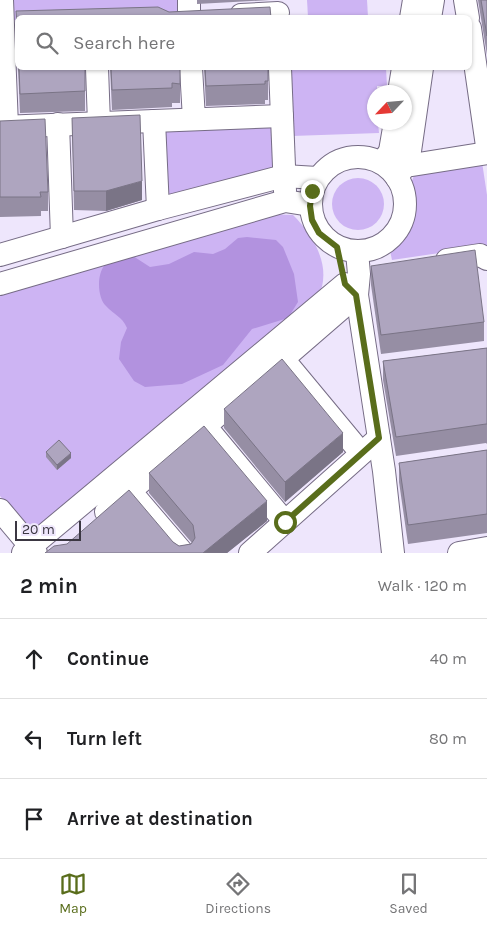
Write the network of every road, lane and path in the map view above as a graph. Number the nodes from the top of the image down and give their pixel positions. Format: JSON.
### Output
{"nodes":[{"id":1,"x":2,"y":0,"type":"edge"},
{"id":2,"x":414,"y":0,"type":"edge"},
{"id":3,"x":433,"y":0,"type":"edge"},
{"id":4,"x":465,"y":0,"type":"edge"},
{"id":5,"x":277,"y":10,"type":"edge"},
{"id":6,"x":194,"y":14,"type":"edge"},
{"id":7,"x":412,"y":15,"type":"edge"},
{"id":8,"x":430,"y":15,"type":"edge"},
{"id":9,"x":468,"y":15,"type":"edge"},
{"id":10,"x":7,"y":24,"type":"edge"},
{"id":11,"x":472,"y":42,"type":"edge"},
{"id":12,"x":97,"y":70,"type":"edge"},
{"id":13,"x":192,"y":70,"type":"edge"},
{"id":14,"x":280,"y":70,"type":"edge"},
{"id":15,"x":403,"y":70,"type":"edge"},
{"id":16,"x":422,"y":70,"type":"edge"},
{"id":17,"x":400,"y":85,"type":"edge"},
{"id":18,"x":282,"y":116,"type":"junction"},
{"id":19,"x":194,"y":119,"type":"junction"},
{"id":20,"x":154,"y":121,"type":"junction"},
{"id":21,"x":99,"y":123,"type":"junction"},
{"id":22,"x":58,"y":124,"type":"junction"},
{"id":23,"x":3,"y":126,"type":"edge"},
{"id":24,"x":393,"y":130,"type":"edge"},
{"id":25,"x":487,"y":146,"type":"edge"},
{"id":26,"x":487,"y":154,"type":"edge"},
{"id":27,"x":395,"y":169,"type":"junction"},
{"id":28,"x":284,"y":176,"type":"junction"},
{"id":29,"x":317,"y":178,"type":"junction"},
{"id":30,"x":285,"y":201,"type":"junction"},
{"id":31,"x":310,"y":206,"type":"junction"},
{"id":32,"x":158,"y":209,"type":"junction"},
{"id":33,"x":62,"y":237,"type":"junction"},
{"id":34,"x":0,"y":256,"type":"edge"},
{"id":35,"x":487,"y":259,"type":"edge"},
{"id":36,"x":429,"y":263,"type":"edge"},
{"id":37,"x":355,"y":271,"type":"junction"},
{"id":38,"x":0,"y":284,"type":"edge"},
{"id":39,"x":283,"y":359,"type":"junction"},
{"id":40,"x":206,"y":427,"type":"junction"},
{"id":41,"x":379,"y":438,"type":"junction"},
{"id":42,"x":361,"y":452,"type":"junction"},
{"id":43,"x":130,"y":491,"type":"junction"},
{"id":44,"x":0,"y":510,"type":"edge"},
{"id":45,"x":285,"y":522,"type":"junction"},
{"id":46,"x":87,"y":528,"type":"edge"},
{"id":47,"x":487,"y":548,"type":"edge"},
{"id":48,"x":30,"y":551,"type":"edge"},
{"id":49,"x":183,"y":553,"type":"edge"},
{"id":50,"x":250,"y":553,"type":"edge"},
{"id":51,"x":394,"y":553,"type":"edge"},
{"id":52,"x":459,"y":553,"type":"edge"}],
"edges":[{"from":1,"to":10,"type":"street"},
{"from":2,"to":7,"type":"street"},
{"from":3,"to":8,"type":"street"},
{"from":4,"to":9,"type":"street"},
{"from":5,"to":6,"type":"street"},
{"from":10,"to":23,"type":"street"},
{"from":11,"to":25,"type":"street"},
{"from":12,"to":21,"type":"street"},
{"from":13,"to":19,"type":"street"},
{"from":14,"to":18,"type":"street"},
{"from":15,"to":17,"type":"street"},
{"from":16,"to":27,"type":"street"},
{"from":18,"to":19,"type":"street"},
{"from":18,"to":28,"type":"street"},
{"from":19,"to":20,"type":"street"},
{"from":20,"to":21,"type":"street"},
{"from":20,"to":32,"type":"street"},
{"from":21,"to":22,"type":"street"},
{"from":22,"to":23,"type":"street"},
{"from":22,"to":33,"type":"street"},
{"from":24,"to":27,"type":"street"},
{"from":26,"to":27,"type":"street"},
{"from":27,"to":29,"type":"street"},
{"from":27,"to":37,"type":"street"},
{"from":28,"to":29,"type":"street"},
{"from":28,"to":30,"type":"street"},
{"from":28,"to":32,"type":"street"},
{"from":29,"to":31,"type":"street"},
{"from":30,"to":31,"type":"street"},
{"from":30,"to":38,"type":"street"},
{"from":31,"to":37,"type":"street"},
{"from":32,"to":33,"type":"street"},
{"from":33,"to":34,"type":"street"},
{"from":35,"to":36,"type":"street"},
{"from":37,"to":39,"type":"street"},
{"from":37,"to":41,"type":"street"},
{"from":37,"to":48,"type":"street"},
{"from":39,"to":40,"type":"street"},
{"from":39,"to":42,"type":"street"},
{"from":40,"to":43,"type":"street"},
{"from":40,"to":45,"type":"street"},
{"from":41,"to":42,"type":"street"},
{"from":41,"to":51,"type":"street"},
{"from":42,"to":45,"type":"street"},
{"from":43,"to":46,"type":"street"},
{"from":43,"to":49,"type":"street"},
{"from":44,"to":48,"type":"street"},
{"from":45,"to":50,"type":"street"},
{"from":47,"to":52,"type":"street"}]}
